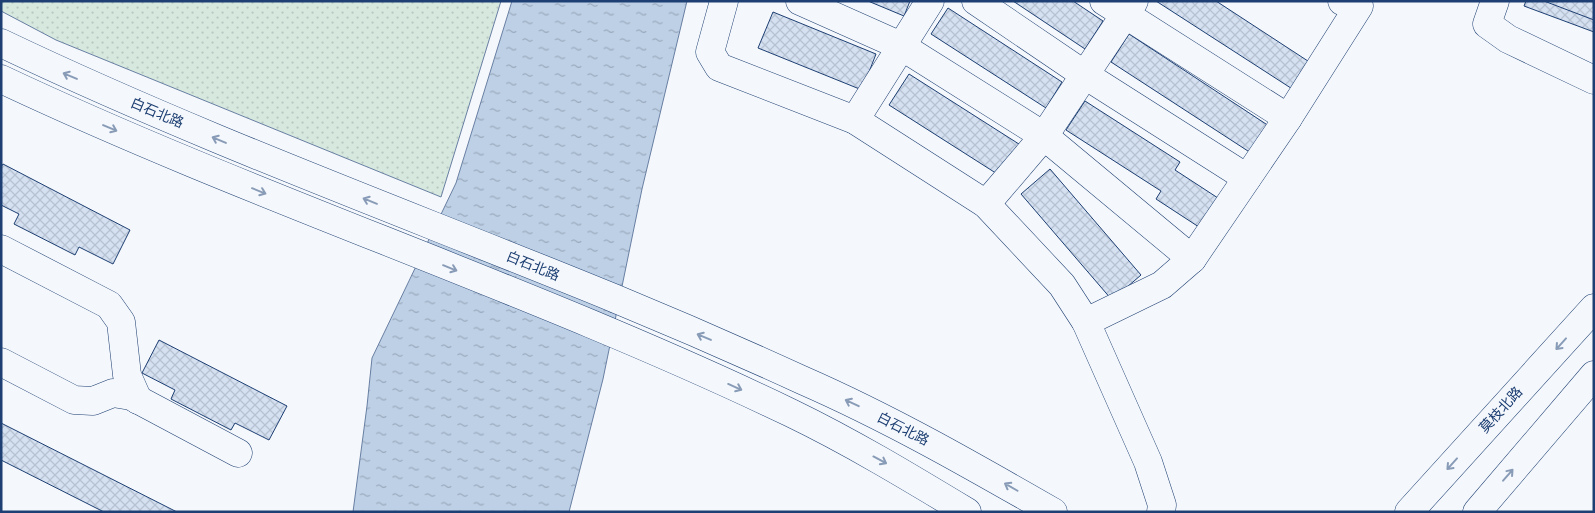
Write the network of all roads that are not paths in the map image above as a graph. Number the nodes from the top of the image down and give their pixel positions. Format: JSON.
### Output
{"nodes":[{"id":1,"x":724,"y":1,"type":"edge"},
{"id":2,"x":800,"y":1,"type":"edge"},
{"id":3,"x":930,"y":1,"type":"edge"},
{"id":4,"x":976,"y":1,"type":"edge"},
{"id":5,"x":1342,"y":1,"type":"edge"},
{"id":6,"x":1495,"y":1,"type":"edge"},
{"id":7,"x":1121,"y":6,"type":"edge"},
{"id":8,"x":1,"y":43,"type":"edge"},
{"id":9,"x":901,"y":46,"type":"junction"},
{"id":10,"x":1085,"y":75,"type":"junction"},
{"id":11,"x":1,"y":79,"type":"edge"},
{"id":12,"x":1594,"y":80,"type":"edge"},
{"id":13,"x":1288,"y":118,"type":"junction"},
{"id":14,"x":854,"y":120,"type":"junction"},
{"id":15,"x":1044,"y":136,"type":"junction"},
{"id":16,"x":1247,"y":178,"type":"junction"},
{"id":17,"x":986,"y":204,"type":"junction"},
{"id":18,"x":1,"y":250,"type":"edge"},
{"id":19,"x":1192,"y":259,"type":"junction"},
{"id":20,"x":1594,"y":308,"type":"edge"},
{"id":21,"x":1086,"y":322,"type":"junction"},
{"id":22,"x":1,"y":362,"type":"edge"},
{"id":23,"x":1594,"y":375,"type":"edge"},
{"id":24,"x":126,"y":389,"type":"junction"},
{"id":25,"x":238,"y":453,"type":"dead end"},
{"id":26,"x":967,"y":512,"type":"edge"},
{"id":27,"x":1053,"y":512,"type":"edge"},
{"id":28,"x":1161,"y":512,"type":"edge"},
{"id":29,"x":1409,"y":512,"type":"edge"},
{"id":30,"x":1477,"y":512,"type":"edge"}],
"edges":[{"from":1,"to":14,"type":"main road"},
{"from":2,"to":9,"type":"main road"},
{"from":3,"to":9,"type":"main road"},
{"from":4,"to":10,"type":"main road"},
{"from":5,"to":13,"type":"main road"},
{"from":6,"to":12,"type":"main road"},
{"from":7,"to":10,"type":"main road"},
{"from":7,"to":13,"type":"main road"},
{"from":27,"to":8,"type":"main road","name":"白石北路","one_way":true},
{"from":9,"to":14,"type":"main road"},
{"from":9,"to":15,"type":"main road"},
{"from":10,"to":15,"type":"main road"},
{"from":10,"to":16,"type":"main road"},
{"from":11,"to":26,"type":"main road","one_way":true},
{"from":13,"to":16,"type":"main road"},
{"from":14,"to":17,"type":"main road"},
{"from":15,"to":17,"type":"main road"},
{"from":15,"to":19,"type":"main road"},
{"from":16,"to":19,"type":"main road"},
{"from":17,"to":21,"type":"main road"},
{"from":18,"to":24,"type":"main road"},
{"from":19,"to":21,"type":"main road"},
{"from":20,"to":29,"type":"main road","name":"莫枝北路","one_way":true},
{"from":21,"to":28,"type":"main road"},
{"from":22,"to":24,"type":"main road"},
{"from":30,"to":23,"type":"main road","one_way":true},
{"from":24,"to":25,"type":"main road"}]}
